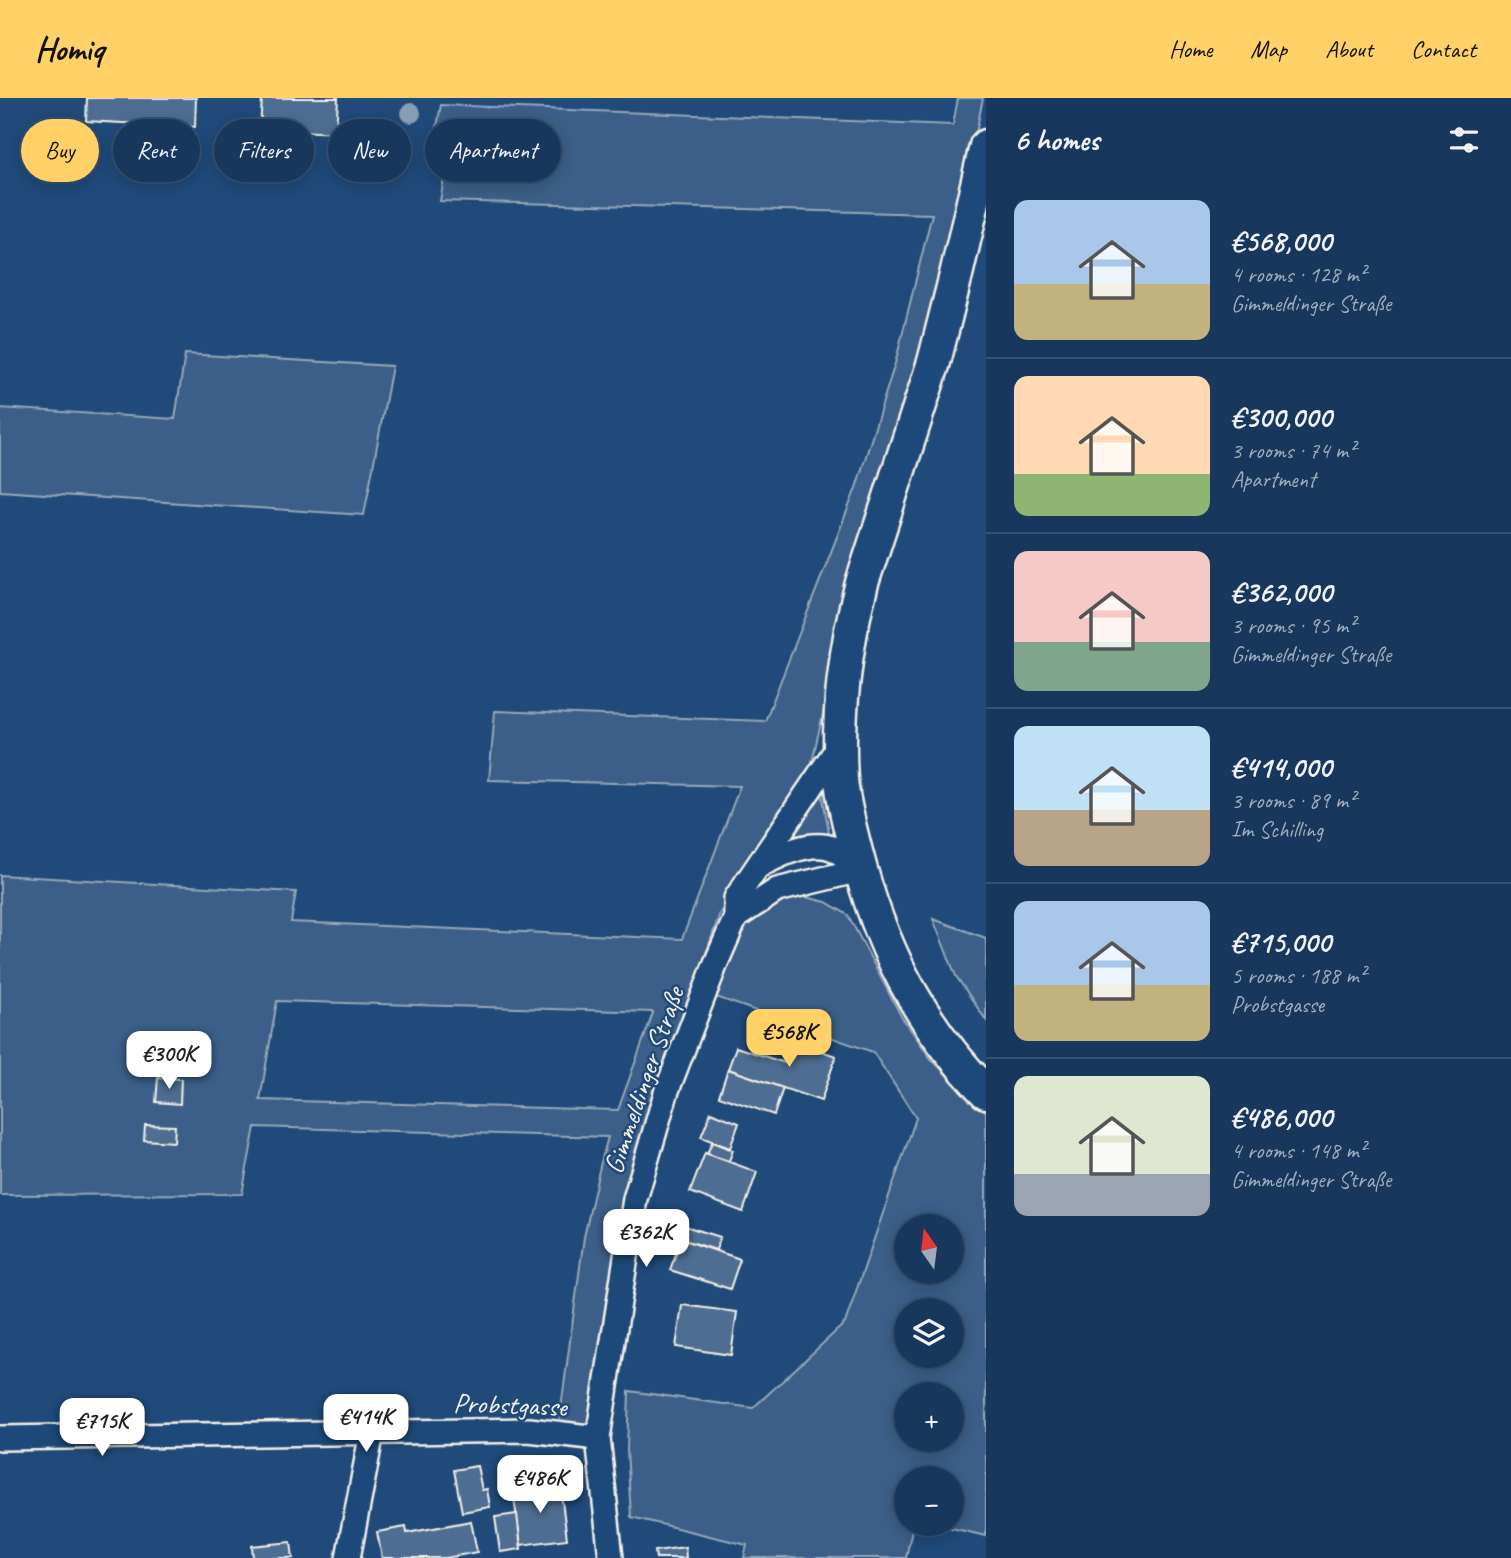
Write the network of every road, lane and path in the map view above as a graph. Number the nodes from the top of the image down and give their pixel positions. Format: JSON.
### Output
{"nodes":[{"id":1,"x":986,"y":145,"type":"edge"},
{"id":2,"x":841,"y":743,"type":"junction"},
{"id":3,"x":757,"y":867,"type":"junction"},
{"id":4,"x":860,"y":870,"type":"junction"},
{"id":5,"x":736,"y":917,"type":"junction"},
{"id":6,"x":986,"y":1092,"type":"edge"},
{"id":7,"x":372,"y":1432,"type":"junction"},
{"id":8,"x":0,"y":1438,"type":"edge"},
{"id":9,"x":597,"y":1438,"type":"junction"},
{"id":10,"x":348,"y":1558,"type":"edge"},
{"id":11,"x":611,"y":1558,"type":"edge"}],
"edges":[{"from":1,"to":2,"type":"street"},
{"from":2,"to":3,"type":"street","name":"Gimmeldinger Straße"},
{"from":2,"to":4,"type":"street"},
{"from":3,"to":4,"type":"street"},
{"from":3,"to":5,"type":"street","name":"Gimmeldinger Straße"},
{"from":4,"to":5,"type":"street"},
{"from":4,"to":6,"type":"street"},
{"from":5,"to":9,"type":"street","name":"Gimmeldinger Straße"},
{"from":7,"to":8,"type":"street","name":"Probstgasse"},
{"from":7,"to":9,"type":"street","name":"Probstgasse"},
{"from":7,"to":10,"type":"street"},
{"from":9,"to":11,"type":"street","name":"Gimmeldinger Straße"}]}
